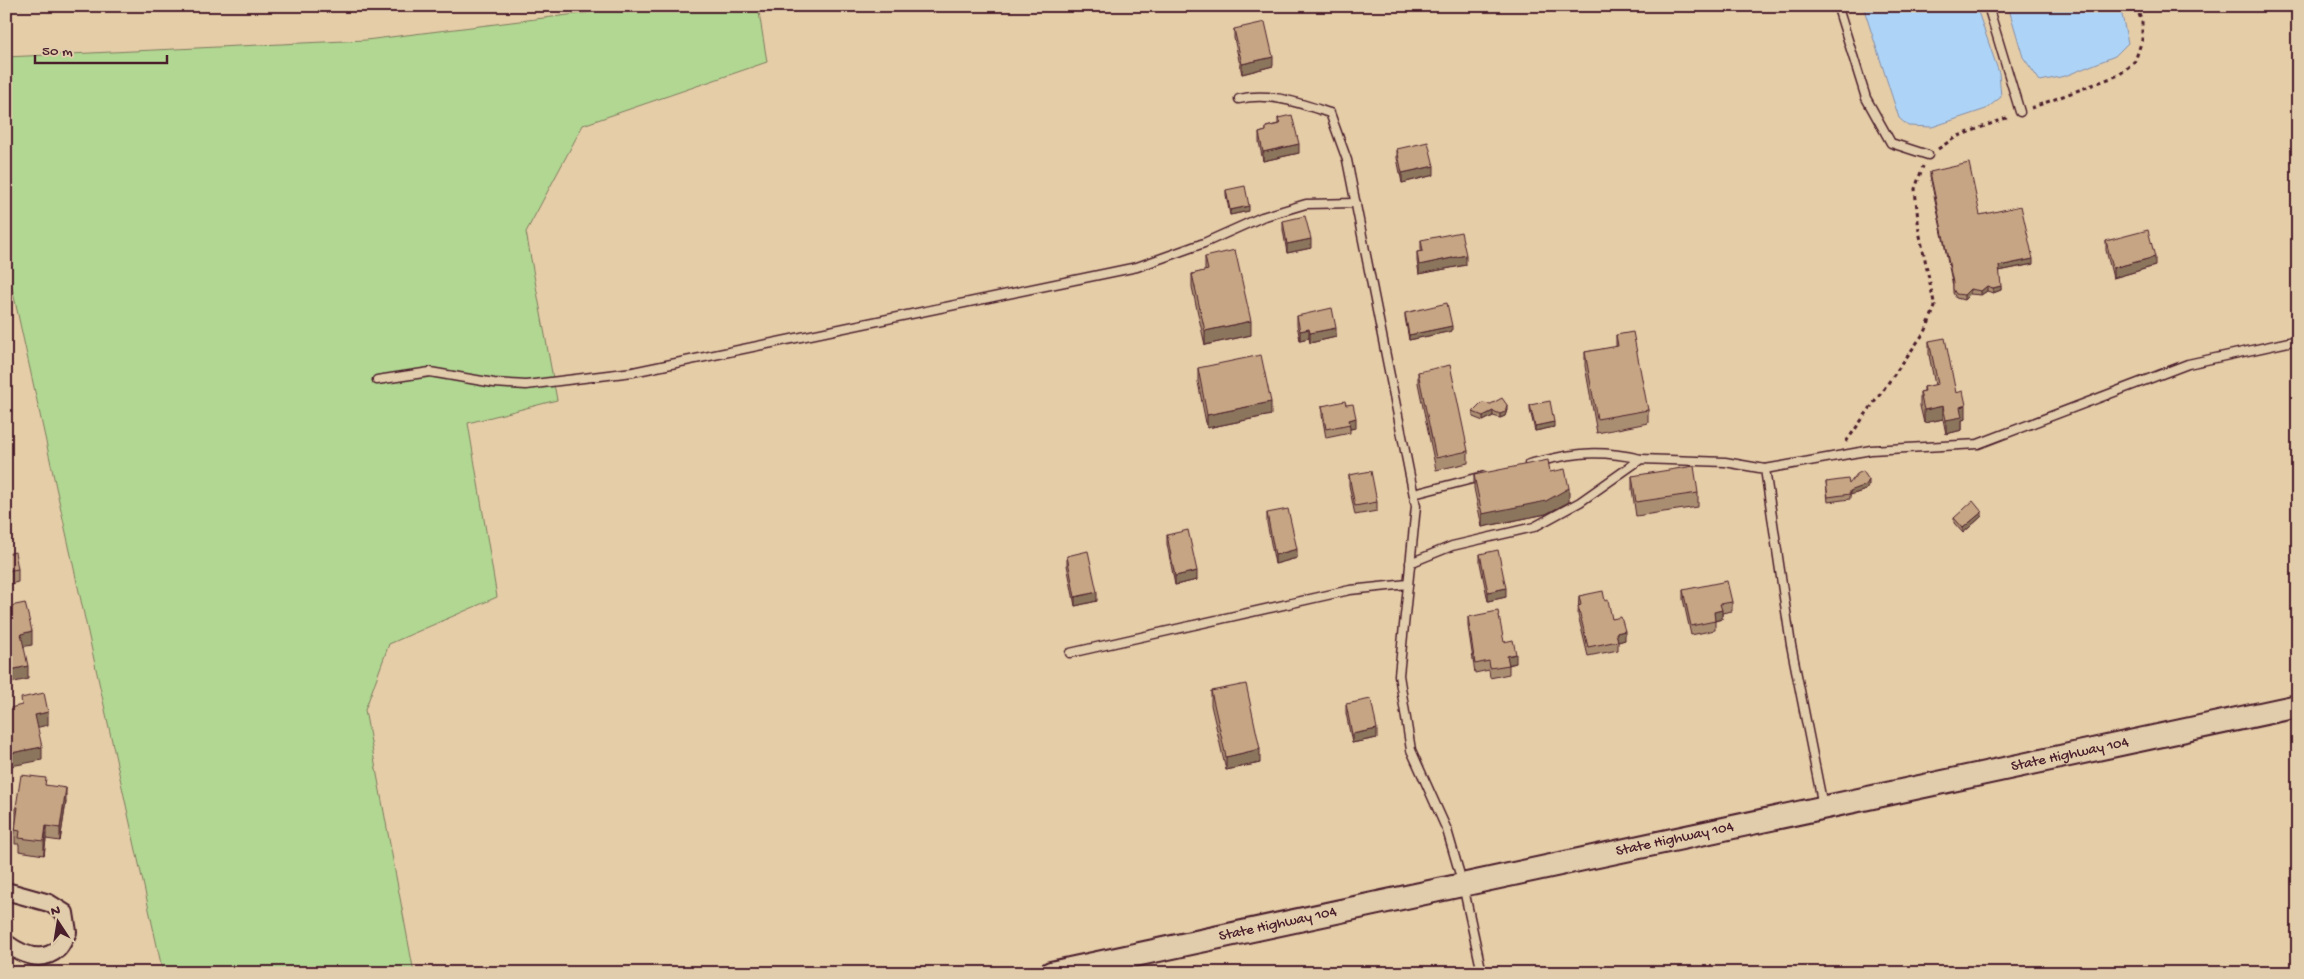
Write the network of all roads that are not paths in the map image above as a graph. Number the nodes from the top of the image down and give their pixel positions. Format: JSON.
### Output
{"nodes":[{"id":1,"x":1841,"y":6,"type":"edge"},
{"id":2,"x":1988,"y":6,"type":"edge"},
{"id":3,"x":1239,"y":100,"type":"dead end"},
{"id":4,"x":2020,"y":112,"type":"road end"},
{"id":5,"x":1928,"y":155,"type":"road end"},
{"id":6,"x":1356,"y":203,"type":"junction"},
{"id":7,"x":2298,"y":340,"type":"edge"},
{"id":8,"x":377,"y":380,"type":"dead end"},
{"id":9,"x":1641,"y":459,"type":"junction"},
{"id":10,"x":1523,"y":466,"type":"edge"},
{"id":11,"x":1765,"y":468,"type":"junction"},
{"id":12,"x":1496,"y":473,"type":"edge"},
{"id":13,"x":1414,"y":494,"type":"junction"},
{"id":14,"x":1410,"y":563,"type":"junction"},
{"id":15,"x":1408,"y":584,"type":"junction"},
{"id":16,"x":1070,"y":653,"type":"dead end"},
{"id":17,"x":2298,"y":706,"type":"edge"},
{"id":18,"x":1823,"y":808,"type":"junction"},
{"id":19,"x":1463,"y":885,"type":"junction"},
{"id":20,"x":6,"y":891,"type":"edge"},
{"id":21,"x":6,"y":944,"type":"edge"},
{"id":22,"x":1051,"y":973,"type":"edge"},
{"id":23,"x":1482,"y":973,"type":"edge"}],
"edges":[{"from":1,"to":5,"type":"lane"},
{"from":2,"to":4,"type":"lane"},
{"from":3,"to":6,"type":"lane"},
{"from":6,"to":8,"type":"lane"},
{"from":6,"to":13,"type":"lane"},
{"from":7,"to":11,"type":"lane"},
{"from":9,"to":10,"type":"lane"},
{"from":9,"to":11,"type":"lane"},
{"from":9,"to":14,"type":"lane"},
{"from":11,"to":18,"type":"lane"},
{"from":12,"to":13,"type":"lane"},
{"from":13,"to":14,"type":"lane"},
{"from":14,"to":15,"type":"lane"},
{"from":15,"to":16,"type":"lane"},
{"from":15,"to":19,"type":"lane"},
{"from":17,"to":18,"type":"main road","name":"State Highway 104"},
{"from":18,"to":19,"type":"main road","name":"State Highway 104"},
{"from":19,"to":22,"type":"main road","name":"State Highway 104"},
{"from":19,"to":23,"type":"lane"},
{"from":20,"to":21,"type":"street"}]}
